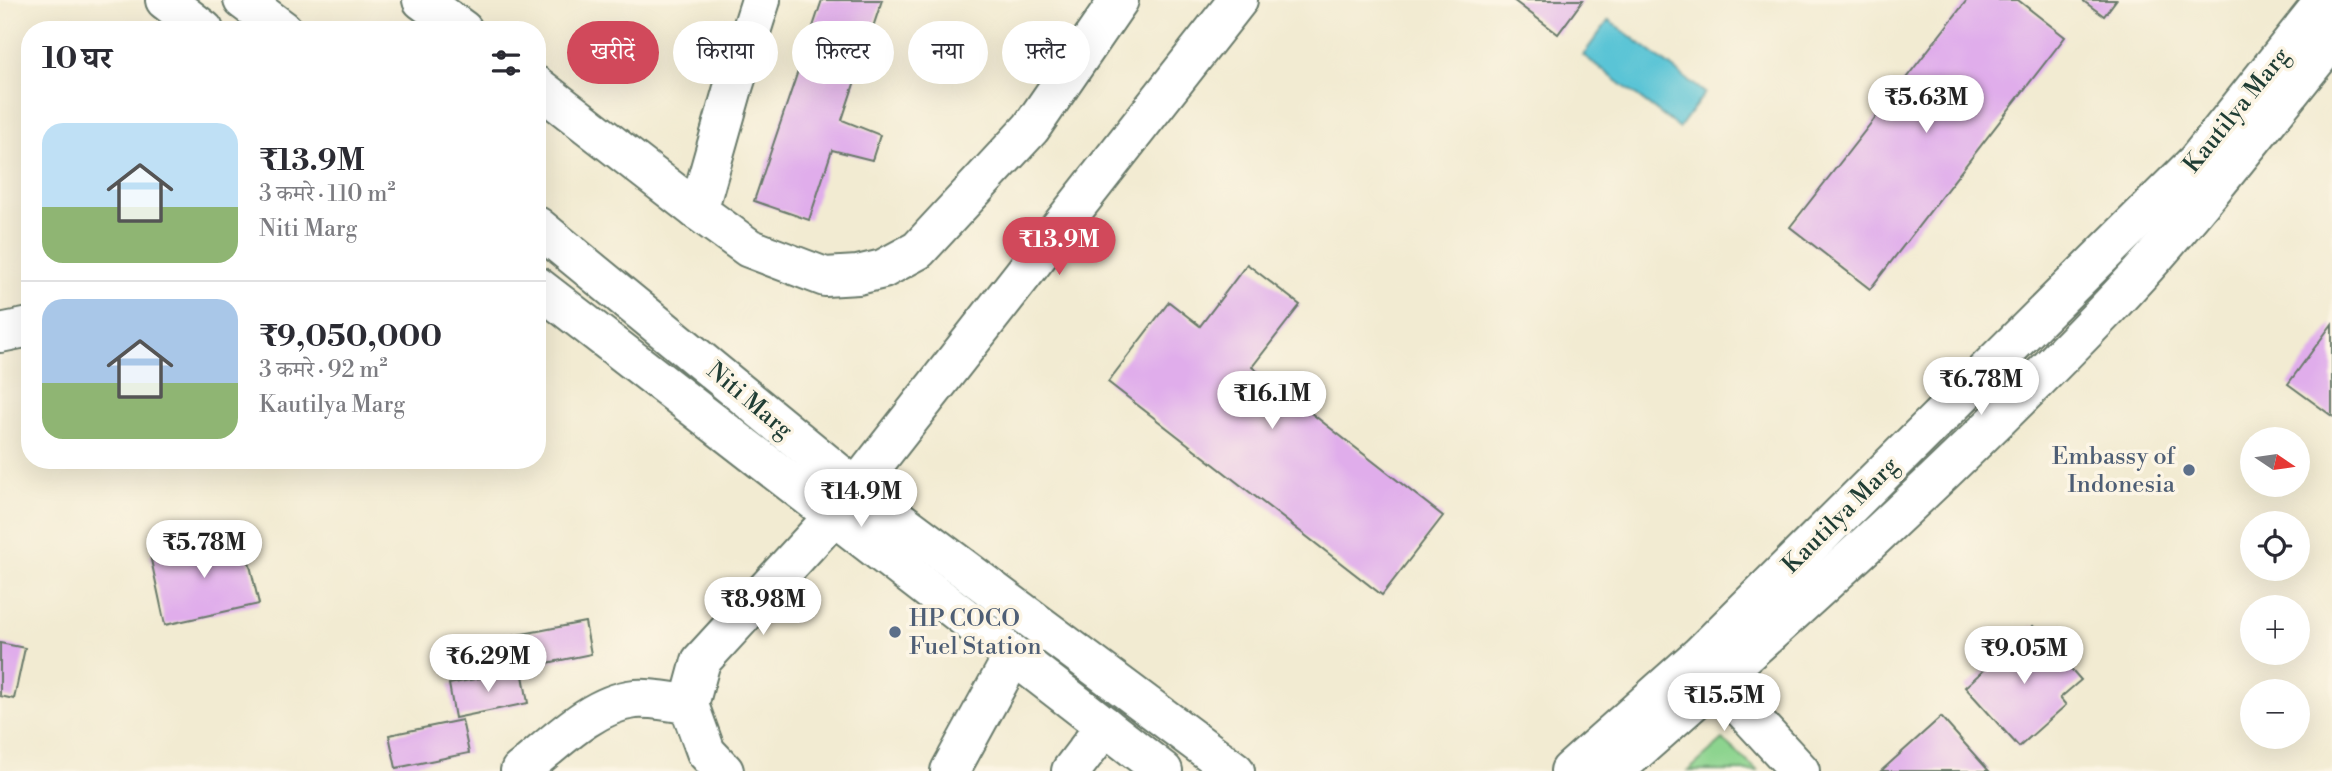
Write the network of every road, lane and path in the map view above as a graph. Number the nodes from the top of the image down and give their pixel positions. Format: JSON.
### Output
{"nodes":[{"id":1,"x":165,"y":0,"type":"edge"},
{"id":2,"x":243,"y":0,"type":"edge"},
{"id":3,"x":761,"y":0,"type":"edge"},
{"id":4,"x":1119,"y":0,"type":"edge"},
{"id":5,"x":1238,"y":0,"type":"edge"},
{"id":6,"x":2325,"y":0,"type":"edge"},
{"id":7,"x":424,"y":1,"type":"edge"},
{"id":8,"x":192,"y":21,"type":"edge"},
{"id":9,"x":271,"y":21,"type":"edge"},
{"id":10,"x":451,"y":21,"type":"edge"},
{"id":11,"x":2332,"y":40,"type":"edge"},
{"id":12,"x":546,"y":93,"type":"edge"},
{"id":13,"x":698,"y":211,"type":"junction"},
{"id":14,"x":546,"y":234,"type":"edge"},
{"id":15,"x":546,"y":292,"type":"edge"},
{"id":16,"x":21,"y":329,"type":"edge"},
{"id":17,"x":0,"y":333,"type":"edge"},
{"id":18,"x":844,"y":503,"type":"junction"},
{"id":19,"x":1013,"y":656,"type":"junction"},
{"id":20,"x":1708,"y":667,"type":"junction"},
{"id":21,"x":689,"y":705,"type":"junction"},
{"id":22,"x":1105,"y":726,"type":"junction"},
{"id":23,"x":520,"y":771,"type":"edge"},
{"id":24,"x":724,"y":771,"type":"edge"},
{"id":25,"x":950,"y":771,"type":"edge"},
{"id":26,"x":1071,"y":771,"type":"edge"},
{"id":27,"x":1163,"y":771,"type":"edge"},
{"id":28,"x":1235,"y":771,"type":"edge"},
{"id":29,"x":1570,"y":771,"type":"edge"},
{"id":30,"x":1614,"y":771,"type":"edge"},
{"id":31,"x":1800,"y":771,"type":"edge"}],
"edges":[{"from":1,"to":8,"type":"street"},
{"from":2,"to":9,"type":"street"},
{"from":3,"to":13,"type":"street"},
{"from":4,"to":13,"type":"street"},
{"from":5,"to":18,"type":"street"},
{"from":6,"to":20,"type":"street","name":"Kautilya Marg"},
{"from":7,"to":10,"type":"street"},
{"from":11,"to":20,"type":"street","name":"Kautilya Marg"},
{"from":12,"to":13,"type":"street"},
{"from":14,"to":18,"type":"street","name":"Niti Marg"},
{"from":15,"to":18,"type":"street","name":"Niti Marg"},
{"from":16,"to":17,"type":"street"},
{"from":18,"to":19,"type":"street","name":"Niti Marg"},
{"from":18,"to":21,"type":"street"},
{"from":18,"to":28,"type":"street","name":"Niti Marg"},
{"from":19,"to":22,"type":"street","name":"Niti Marg"},
{"from":19,"to":25,"type":"street"},
{"from":20,"to":29,"type":"street","name":"Kautilya Marg"},
{"from":20,"to":30,"type":"street","name":"Kautilya Marg"},
{"from":20,"to":31,"type":"street"},
{"from":21,"to":23,"type":"street"},
{"from":21,"to":24,"type":"street"},
{"from":22,"to":26,"type":"street"},
{"from":22,"to":27,"type":"street","name":"Niti Marg"}]}
